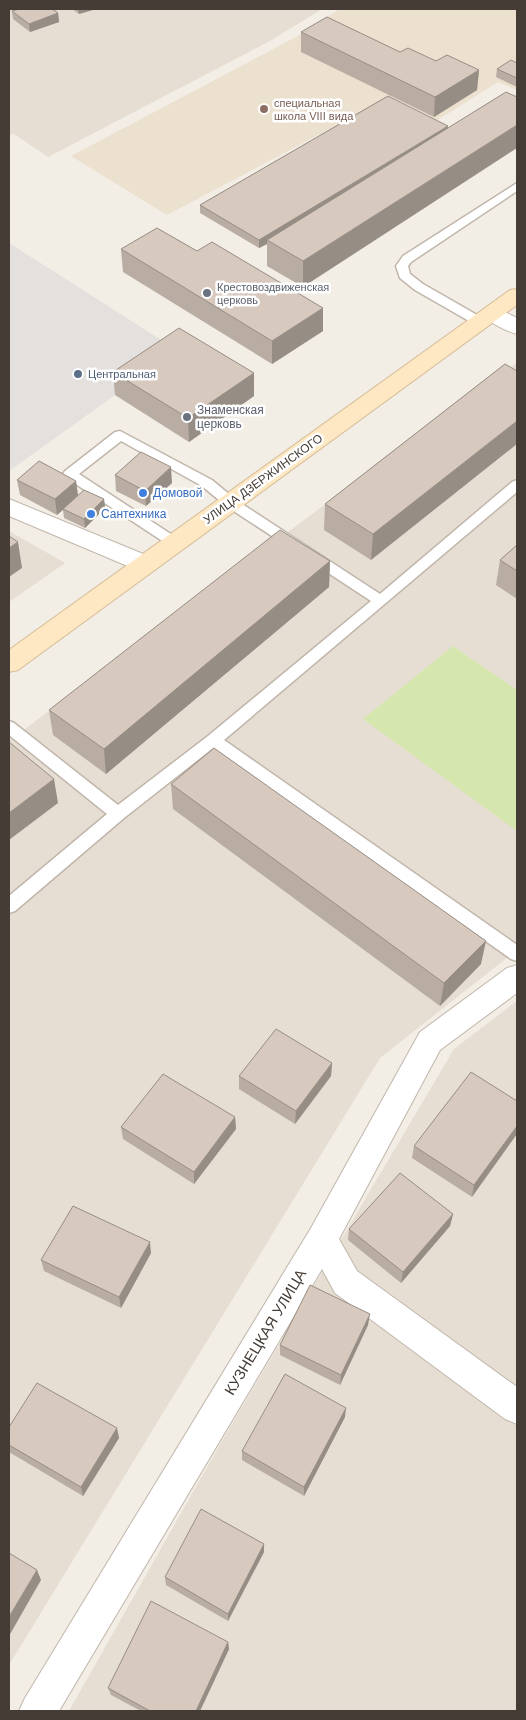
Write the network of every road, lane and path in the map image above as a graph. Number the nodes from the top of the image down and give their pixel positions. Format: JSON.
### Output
{"nodes":[{"id":1,"x":517,"y":186,"type":"edge"},
{"id":2,"x":517,"y":295,"type":"edge"},
{"id":3,"x":487,"y":318,"type":"junction"},
{"id":4,"x":517,"y":327,"type":"edge"},
{"id":5,"x":517,"y":485,"type":"edge"},
{"id":6,"x":502,"y":498,"type":"junction"},
{"id":7,"x":231,"y":503,"type":"junction"},
{"id":8,"x":517,"y":504,"type":"edge"},
{"id":9,"x":9,"y":507,"type":"edge"},
{"id":10,"x":175,"y":543,"type":"junction"},
{"id":11,"x":145,"y":564,"type":"junction"},
{"id":12,"x":382,"y":601,"type":"junction"},
{"id":13,"x":9,"y":663,"type":"edge"},
{"id":14,"x":9,"y":727,"type":"edge"},
{"id":15,"x":214,"y":740,"type":"junction"},
{"id":16,"x":118,"y":814,"type":"junction"},
{"id":17,"x":9,"y":906,"type":"edge"},
{"id":18,"x":517,"y":954,"type":"edge"},
{"id":19,"x":517,"y":977,"type":"edge"},
{"id":20,"x":322,"y":1239,"type":"junction"},
{"id":21,"x":517,"y":1407,"type":"edge"},
{"id":22,"x":38,"y":1711,"type":"edge"}],
"edges":[{"from":1,"to":3,"type":"lane"},
{"from":2,"to":3,"type":"main road","name":"УЛИЦА ДЗЕРЖИНСКОГО"},
{"from":3,"to":4,"type":"street"},
{"from":3,"to":7,"type":"main road","name":"УЛИЦА ДЗЕРЖИНСКОГО"},
{"from":5,"to":6,"type":"lane"},
{"from":6,"to":8,"type":"lane"},
{"from":6,"to":12,"type":"lane"},
{"from":7,"to":10,"type":"main road","name":"УЛИЦА ДЗЕРЖИНСКОГО"},
{"from":7,"to":10,"type":"lane"},
{"from":7,"to":12,"type":"lane"},
{"from":9,"to":11,"type":"street"},
{"from":10,"to":11,"type":"main road","name":"УЛИЦА ДЗЕРЖИНСКОГО"},
{"from":11,"to":13,"type":"main road","name":"УЛИЦА ДЗЕРЖИНСКОГО"},
{"from":12,"to":15,"type":"lane"},
{"from":14,"to":16,"type":"lane"},
{"from":15,"to":16,"type":"lane"},
{"from":15,"to":18,"type":"lane"},
{"from":16,"to":17,"type":"lane"},
{"from":19,"to":20,"type":"street","name":"КУЗНЕЦКАЯ УЛИЦА"},
{"from":20,"to":21,"type":"street"},
{"from":20,"to":22,"type":"street","name":"КУЗНЕЦКАЯ УЛИЦА"}]}
